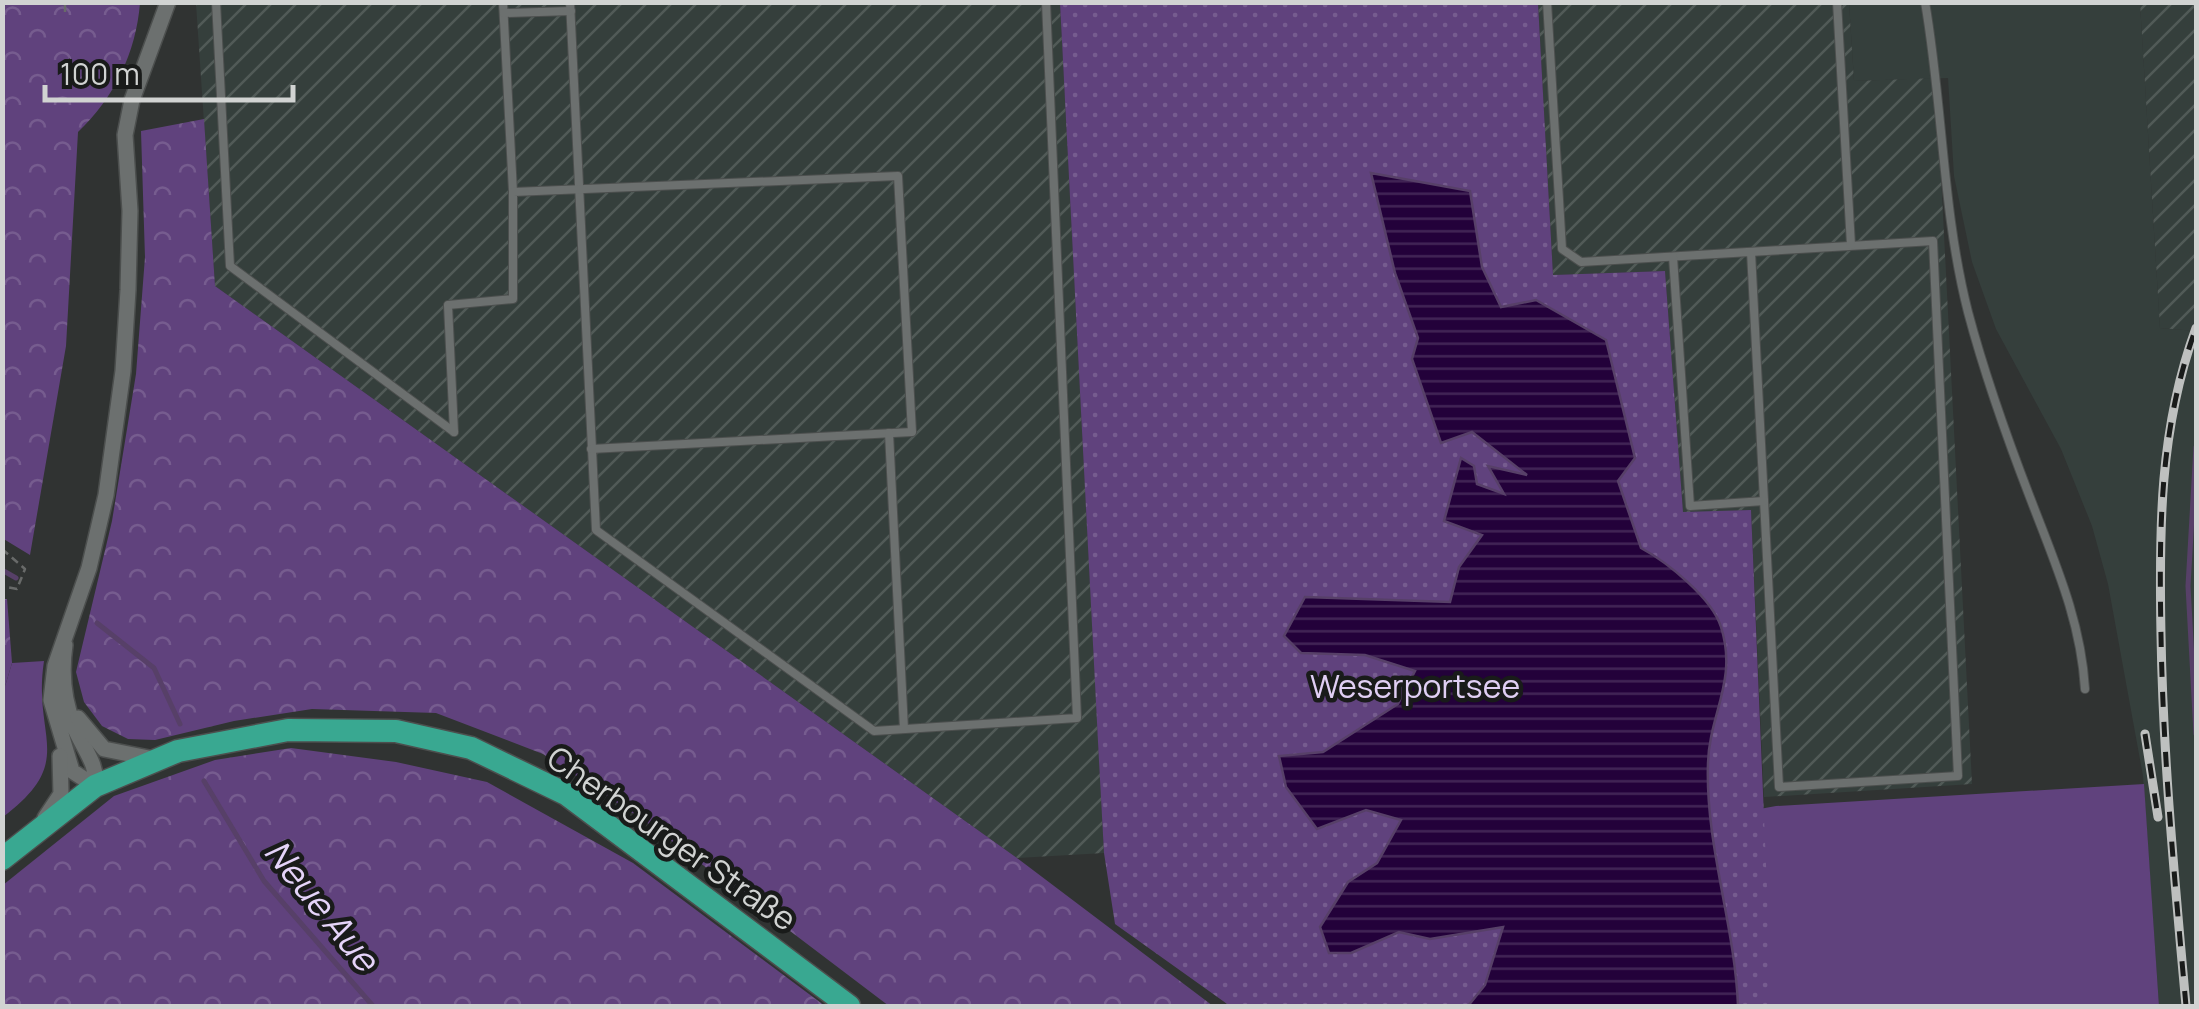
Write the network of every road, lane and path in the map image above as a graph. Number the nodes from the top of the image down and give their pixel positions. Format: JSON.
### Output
{"nodes":[{"id":1,"x":65,"y":2,"type":"edge"},
{"id":2,"x":168,"y":2,"type":"edge"},
{"id":3,"x":216,"y":2,"type":"edge"},
{"id":4,"x":1046,"y":2,"type":"edge"},
{"id":5,"x":1547,"y":2,"type":"edge"},
{"id":6,"x":1837,"y":2,"type":"edge"},
{"id":7,"x":1925,"y":2,"type":"edge"},
{"id":8,"x":570,"y":7,"type":"edge"},
{"id":9,"x":504,"y":8,"type":"edge"},
{"id":10,"x":65,"y":12,"type":"dead end"},
{"id":11,"x":577,"y":188,"type":"junction"},
{"id":12,"x":513,"y":192,"type":"junction"},
{"id":13,"x":1851,"y":245,"type":"junction"},
{"id":14,"x":1751,"y":252,"type":"junction"},
{"id":15,"x":1672,"y":257,"type":"junction"},
{"id":16,"x":889,"y":434,"type":"junction"},
{"id":17,"x":592,"y":449,"type":"junction"},
{"id":18,"x":1764,"y":502,"type":"junction"},
{"id":19,"x":2,"y":548,"type":"edge"},
{"id":20,"x":2,"y":586,"type":"edge"},
{"id":21,"x":65,"y":645,"type":"junction"},
{"id":22,"x":2084,"y":689,"type":"dead end"},
{"id":23,"x":66,"y":697,"type":"junction"},
{"id":24,"x":57,"y":727,"type":"junction"},
{"id":25,"x":904,"y":729,"type":"junction"},
{"id":26,"x":163,"y":756,"type":"junction"},
{"id":27,"x":95,"y":786,"type":"junction"},
{"id":28,"x":37,"y":828,"type":"junction"},
{"id":29,"x":2,"y":859,"type":"edge"},
{"id":30,"x":850,"y":1006,"type":"edge"}],
"edges":[{"from":1,"to":10,"type":"path"},
{"from":2,"to":21,"type":"street"},
{"from":3,"to":12,"type":"lane"},
{"from":4,"to":25,"type":"lane"},
{"from":5,"to":15,"type":"lane"},
{"from":6,"to":13,"type":"lane"},
{"from":7,"to":22,"type":"lane"},
{"from":8,"to":9,"type":"lane"},
{"from":8,"to":11,"type":"lane"},
{"from":9,"to":12,"type":"lane"},
{"from":11,"to":12,"type":"lane"},
{"from":11,"to":16,"type":"lane"},
{"from":11,"to":17,"type":"lane"},
{"from":13,"to":14,"type":"lane"},
{"from":13,"to":18,"type":"lane"},
{"from":14,"to":15,"type":"lane"},
{"from":14,"to":18,"type":"lane"},
{"from":15,"to":18,"type":"lane"},
{"from":16,"to":17,"type":"lane"},
{"from":16,"to":25,"type":"lane"},
{"from":17,"to":25,"type":"lane"},
{"from":19,"to":20,"type":"path"},
{"from":21,"to":23,"type":"street"},
{"from":21,"to":24,"type":"street"},
{"from":23,"to":26,"type":"street"},
{"from":23,"to":27,"type":"street"},
{"from":24,"to":27,"type":"street"},
{"from":24,"to":28,"type":"street"},
{"from":26,"to":27,"type":"main road","name":"Cherbourger Straße"},
{"from":26,"to":30,"type":"main road","name":"Cherbourger Straße"},
{"from":27,"to":28,"type":"main road","name":"Cherbourger Straße"},
{"from":28,"to":29,"type":"main road","name":"Cherbourger Straße"}]}
